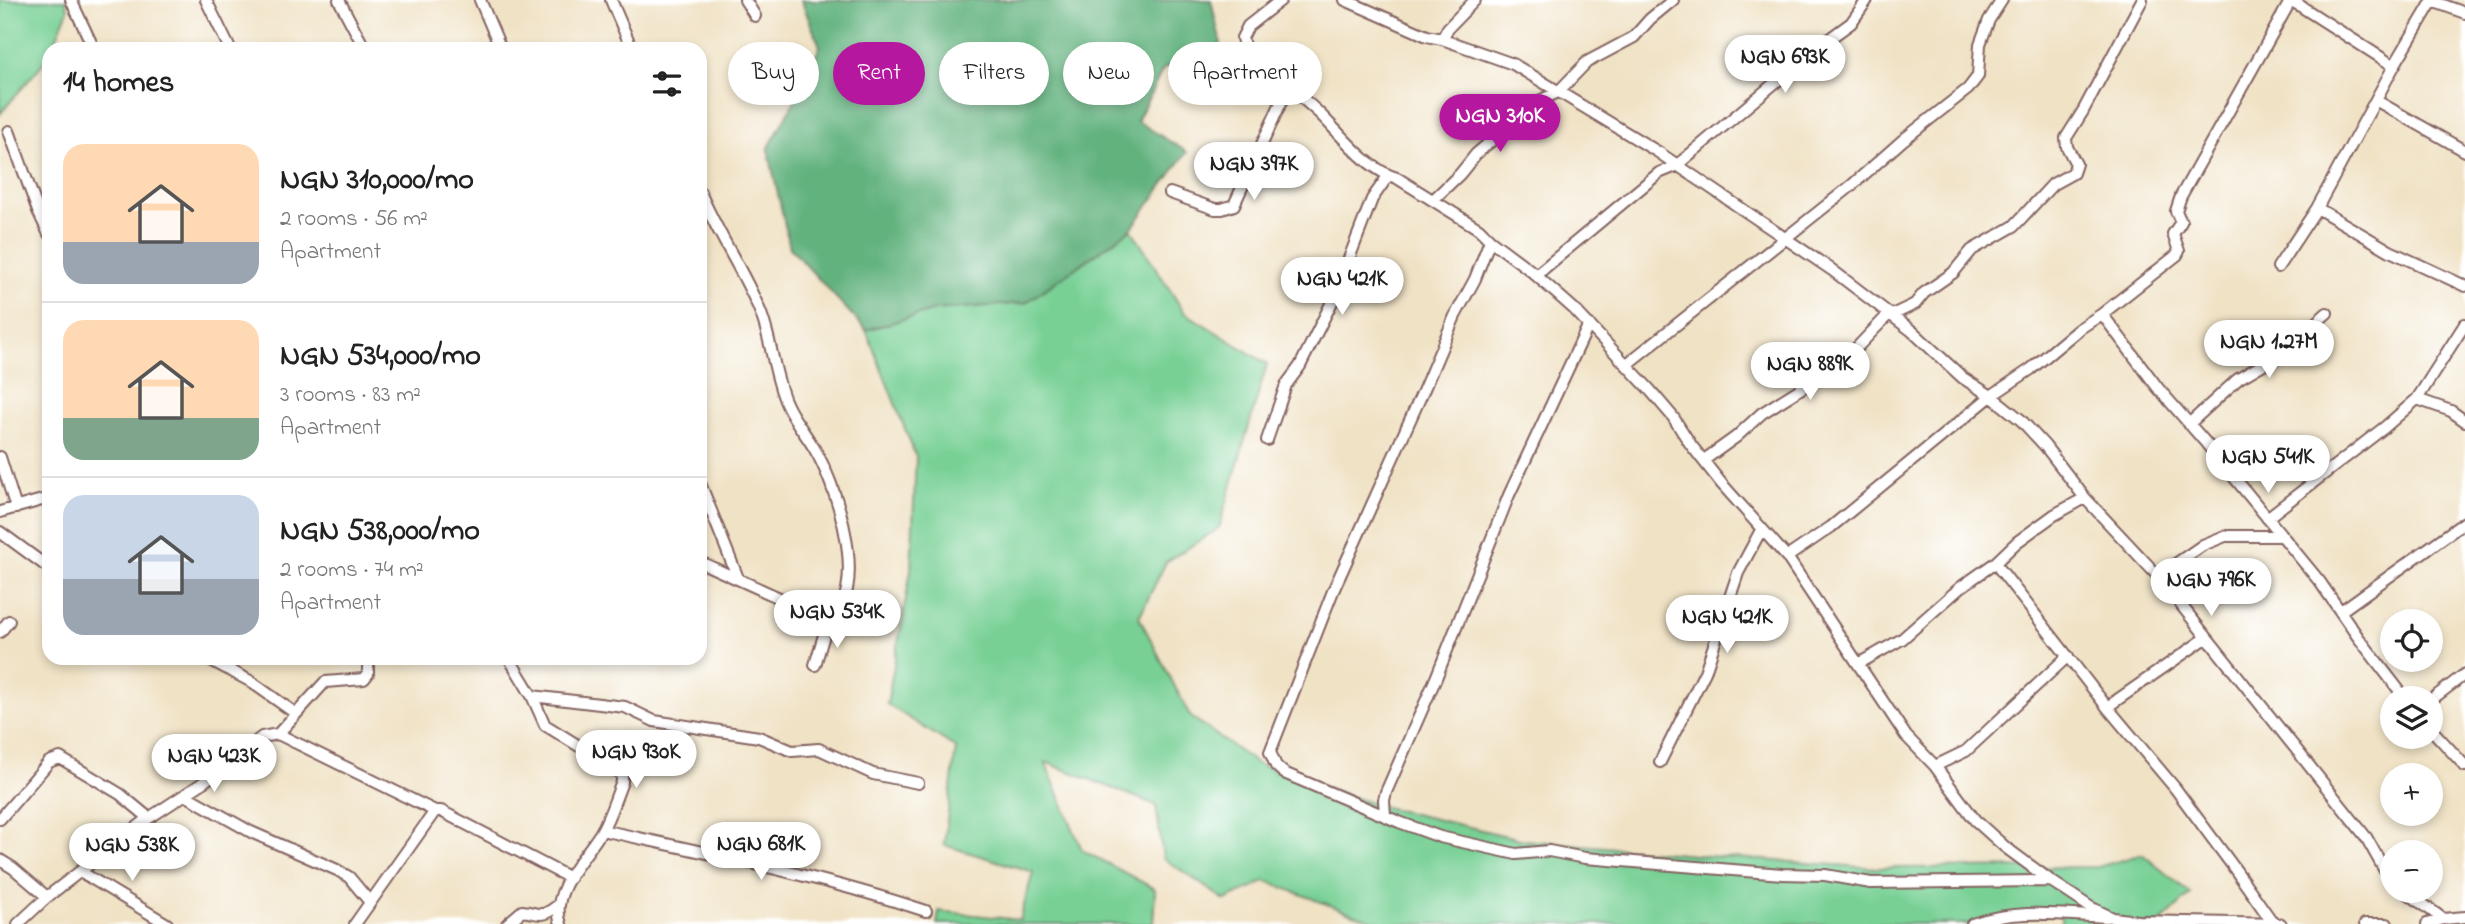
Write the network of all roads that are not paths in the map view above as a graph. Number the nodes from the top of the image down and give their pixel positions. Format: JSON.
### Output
{"nodes":[{"id":1,"x":71,"y":0,"type":"edge"},
{"id":2,"x":206,"y":0,"type":"edge"},
{"id":3,"x":339,"y":0,"type":"edge"},
{"id":4,"x":480,"y":0,"type":"edge"},
{"id":5,"x":611,"y":0,"type":"edge"},
{"id":6,"x":745,"y":0,"type":"edge"},
{"id":7,"x":1281,"y":0,"type":"edge"},
{"id":8,"x":1345,"y":0,"type":"edge"},
{"id":9,"x":1475,"y":0,"type":"edge"},
{"id":10,"x":1673,"y":0,"type":"edge"},
{"id":11,"x":1867,"y":0,"type":"edge"},
{"id":12,"x":2002,"y":0,"type":"edge"},
{"id":13,"x":2142,"y":0,"type":"edge"},
{"id":14,"x":2291,"y":0,"type":"edge"},
{"id":15,"x":2432,"y":1,"type":"edge"},
{"id":16,"x":2465,"y":13,"type":"edge"},
{"id":17,"x":755,"y":16,"type":"dead end"},
{"id":18,"x":1442,"y":39,"type":"junction"},
{"id":19,"x":91,"y":42,"type":"edge"},
{"id":20,"x":227,"y":42,"type":"edge"},
{"id":21,"x":361,"y":42,"type":"edge"},
{"id":22,"x":498,"y":42,"type":"edge"},
{"id":23,"x":629,"y":42,"type":"edge"},
{"id":24,"x":1243,"y":42,"type":"edge"},
{"id":25,"x":2394,"y":66,"type":"junction"},
{"id":26,"x":1558,"y":92,"type":"junction"},
{"id":27,"x":2377,"y":101,"type":"junction"},
{"id":28,"x":1280,"y":105,"type":"edge"},
{"id":29,"x":1308,"y":105,"type":"edge"},
{"id":30,"x":9,"y":131,"type":"dead end"},
{"id":31,"x":2465,"y":151,"type":"edge"},
{"id":32,"x":1676,"y":166,"type":"junction"},
{"id":33,"x":1388,"y":176,"type":"junction"},
{"id":34,"x":1170,"y":192,"type":"dead end"},
{"id":35,"x":1434,"y":199,"type":"junction"},
{"id":36,"x":2318,"y":208,"type":"junction"},
{"id":37,"x":707,"y":216,"type":"edge"},
{"id":38,"x":42,"y":219,"type":"edge"},
{"id":39,"x":1784,"y":238,"type":"junction"},
{"id":40,"x":1490,"y":240,"type":"junction"},
{"id":41,"x":2278,"y":267,"type":"dead end"},
{"id":42,"x":1535,"y":275,"type":"junction"},
{"id":43,"x":2465,"y":286,"type":"edge"},
{"id":44,"x":2326,"y":313,"type":"dead end"},
{"id":45,"x":1890,"y":314,"type":"junction"},
{"id":46,"x":2102,"y":314,"type":"junction"},
{"id":47,"x":1589,"y":324,"type":"junction"},
{"id":48,"x":2465,"y":324,"type":"edge"},
{"id":49,"x":1627,"y":364,"type":"junction"},
{"id":50,"x":1991,"y":396,"type":"junction"},
{"id":51,"x":2417,"y":399,"type":"junction"},
{"id":52,"x":2465,"y":421,"type":"edge"},
{"id":53,"x":2189,"y":424,"type":"junction"},
{"id":54,"x":1267,"y":440,"type":"dead end"},
{"id":55,"x":0,"y":457,"type":"edge"},
{"id":56,"x":1704,"y":460,"type":"junction"},
{"id":57,"x":2085,"y":498,"type":"junction"},
{"id":58,"x":42,"y":500,"type":"edge"},
{"id":59,"x":707,"y":500,"type":"edge"},
{"id":60,"x":16,"y":508,"type":"junction"},
{"id":61,"x":0,"y":512,"type":"edge"},
{"id":62,"x":2267,"y":518,"type":"junction"},
{"id":63,"x":2465,"y":522,"type":"edge"},
{"id":64,"x":1761,"y":530,"type":"junction"},
{"id":65,"x":0,"y":532,"type":"edge"},
{"id":66,"x":2281,"y":536,"type":"junction"},
{"id":67,"x":1787,"y":557,"type":"junction"},
{"id":68,"x":42,"y":563,"type":"edge"},
{"id":69,"x":1995,"y":563,"type":"junction"},
{"id":70,"x":707,"y":565,"type":"edge"},
{"id":71,"x":2158,"y":576,"type":"junction"},
{"id":72,"x":738,"y":578,"type":"junction"},
{"id":73,"x":2341,"y":611,"type":"junction"},
{"id":74,"x":9,"y":621,"type":"dead end"},
{"id":75,"x":827,"y":625,"type":"junction"},
{"id":76,"x":0,"y":632,"type":"edge"},
{"id":77,"x":2206,"y":638,"type":"junction"},
{"id":78,"x":2068,"y":656,"type":"junction"},
{"id":79,"x":1858,"y":664,"type":"junction"},
{"id":80,"x":220,"y":665,"type":"edge"},
{"id":81,"x":368,"y":665,"type":"edge"},
{"id":82,"x":513,"y":665,"type":"edge"},
{"id":83,"x":815,"y":666,"type":"dead end"},
{"id":84,"x":2465,"y":674,"type":"edge"},
{"id":85,"x":2396,"y":686,"type":"edge"},
{"id":86,"x":2443,"y":691,"type":"edge"},
{"id":87,"x":531,"y":696,"type":"junction"},
{"id":88,"x":2107,"y":707,"type":"junction"},
{"id":89,"x":295,"y":713,"type":"junction"},
{"id":90,"x":278,"y":734,"type":"junction"},
{"id":91,"x":2443,"y":742,"type":"edge"},
{"id":92,"x":1660,"y":762,"type":"dead end"},
{"id":93,"x":1935,"y":766,"type":"junction"},
{"id":94,"x":2465,"y":766,"type":"edge"},
{"id":95,"x":918,"y":783,"type":"dead end"},
{"id":96,"x":201,"y":784,"type":"junction"},
{"id":97,"x":185,"y":795,"type":"junction"},
{"id":98,"x":210,"y":808,"type":"junction"},
{"id":99,"x":435,"y":811,"type":"junction"},
{"id":100,"x":1385,"y":815,"type":"junction"},
{"id":101,"x":149,"y":818,"type":"junction"},
{"id":102,"x":0,"y":819,"type":"edge"},
{"id":103,"x":602,"y":830,"type":"junction"},
{"id":104,"x":0,"y":860,"type":"edge"},
{"id":105,"x":2380,"y":862,"type":"edge"},
{"id":106,"x":81,"y":872,"type":"junction"},
{"id":107,"x":2033,"y":875,"type":"junction"},
{"id":108,"x":570,"y":878,"type":"junction"},
{"id":109,"x":47,"y":897,"type":"junction"},
{"id":110,"x":369,"y":901,"type":"junction"},
{"id":111,"x":2422,"y":903,"type":"edge"},
{"id":112,"x":558,"y":906,"type":"junction"},
{"id":113,"x":926,"y":911,"type":"dead end"},
{"id":114,"x":2465,"y":917,"type":"edge"},
{"id":115,"x":2113,"y":918,"type":"junction"},
{"id":116,"x":2444,"y":919,"type":"junction"},
{"id":117,"x":2273,"y":923,"type":"edge"},
{"id":118,"x":18,"y":924,"type":"edge"},
{"id":119,"x":167,"y":924,"type":"edge"},
{"id":120,"x":355,"y":924,"type":"edge"},
{"id":121,"x":507,"y":924,"type":"edge"},
{"id":122,"x":561,"y":924,"type":"edge"},
{"id":123,"x":1972,"y":924,"type":"edge"},
{"id":124,"x":2281,"y":924,"type":"edge"},
{"id":125,"x":2365,"y":924,"type":"edge"},
{"id":126,"x":2387,"y":924,"type":"edge"},
{"id":127,"x":2430,"y":924,"type":"edge"}],
"edges":[{"from":1,"to":19,"type":"street"},
{"from":2,"to":20,"type":"street"},
{"from":3,"to":21,"type":"street"},
{"from":4,"to":22,"type":"street"},
{"from":5,"to":23,"type":"street"},
{"from":6,"to":17,"type":"street"},
{"from":7,"to":24,"type":"street"},
{"from":8,"to":18,"type":"street"},
{"from":9,"to":18,"type":"street"},
{"from":10,"to":26,"type":"street"},
{"from":11,"to":32,"type":"street"},
{"from":12,"to":39,"type":"street"},
{"from":13,"to":45,"type":"street"},
{"from":14,"to":25,"type":"street"},
{"from":14,"to":46,"type":"street"},
{"from":15,"to":16,"type":"street"},
{"from":15,"to":25,"type":"street"},
{"from":18,"to":26,"type":"street"},
{"from":25,"to":27,"type":"street"},
{"from":26,"to":32,"type":"street"},
{"from":26,"to":35,"type":"street"},
{"from":27,"to":31,"type":"street"},
{"from":27,"to":36,"type":"street"},
{"from":28,"to":34,"type":"street"},
{"from":29,"to":33,"type":"street"},
{"from":30,"to":38,"type":"street"},
{"from":32,"to":39,"type":"street"},
{"from":32,"to":42,"type":"street"},
{"from":33,"to":35,"type":"street"},
{"from":33,"to":54,"type":"street"},
{"from":35,"to":40,"type":"street"},
{"from":36,"to":41,"type":"street"},
{"from":36,"to":43,"type":"street"},
{"from":37,"to":75,"type":"street"},
{"from":39,"to":45,"type":"street"},
{"from":39,"to":49,"type":"street"},
{"from":40,"to":42,"type":"street"},
{"from":40,"to":100,"type":"street"},
{"from":42,"to":47,"type":"street"},
{"from":44,"to":53,"type":"street"},
{"from":45,"to":50,"type":"street"},
{"from":45,"to":56,"type":"street"},
{"from":46,"to":50,"type":"street"},
{"from":46,"to":53,"type":"street"},
{"from":47,"to":49,"type":"street"},
{"from":47,"to":100,"type":"street"},
{"from":48,"to":51,"type":"street"},
{"from":49,"to":56,"type":"street"},
{"from":50,"to":57,"type":"street"},
{"from":50,"to":67,"type":"street"},
{"from":51,"to":52,"type":"street"},
{"from":51,"to":62,"type":"street"},
{"from":53,"to":62,"type":"street"},
{"from":55,"to":60,"type":"street"},
{"from":56,"to":64,"type":"street"},
{"from":57,"to":69,"type":"street"},
{"from":57,"to":71,"type":"street"},
{"from":58,"to":60,"type":"street"},
{"from":59,"to":72,"type":"street"},
{"from":60,"to":61,"type":"street"},
{"from":62,"to":66,"type":"street"},
{"from":63,"to":73,"type":"street"},
{"from":64,"to":67,"type":"street"},
{"from":64,"to":92,"type":"street"},
{"from":65,"to":68,"type":"street"},
{"from":66,"to":71,"type":"street"},
{"from":66,"to":73,"type":"street"},
{"from":67,"to":79,"type":"street"},
{"from":69,"to":78,"type":"street"},
{"from":69,"to":79,"type":"street"},
{"from":70,"to":72,"type":"street"},
{"from":71,"to":77,"type":"street"},
{"from":72,"to":75,"type":"street"},
{"from":73,"to":85,"type":"street"},
{"from":74,"to":76,"type":"street"},
{"from":75,"to":83,"type":"street"},
{"from":77,"to":88,"type":"street"},
{"from":77,"to":105,"type":"street"},
{"from":78,"to":88,"type":"street"},
{"from":78,"to":93,"type":"street"},
{"from":79,"to":93,"type":"street"},
{"from":80,"to":89,"type":"street"},
{"from":81,"to":89,"type":"street"},
{"from":82,"to":87,"type":"street"},
{"from":84,"to":86,"type":"street"},
{"from":87,"to":95,"type":"street"},
{"from":87,"to":103,"type":"street"},
{"from":88,"to":117,"type":"street"},
{"from":89,"to":90,"type":"street"},
{"from":90,"to":96,"type":"street"},
{"from":90,"to":99,"type":"street"},
{"from":91,"to":94,"type":"street"},
{"from":93,"to":107,"type":"street"},
{"from":96,"to":97,"type":"street"},
{"from":96,"to":98,"type":"street"},
{"from":97,"to":98,"type":"street"},
{"from":97,"to":101,"type":"street"},
{"from":98,"to":110,"type":"street"},
{"from":99,"to":108,"type":"street"},
{"from":99,"to":110,"type":"street"},
{"from":100,"to":107,"type":"street"},
{"from":101,"to":102,"type":"street"},
{"from":101,"to":106,"type":"street"},
{"from":103,"to":108,"type":"street"},
{"from":103,"to":113,"type":"street"},
{"from":104,"to":109,"type":"street"},
{"from":106,"to":109,"type":"street"},
{"from":106,"to":119,"type":"street"},
{"from":107,"to":115,"type":"street"},
{"from":108,"to":112,"type":"street"},
{"from":109,"to":118,"type":"street"},
{"from":110,"to":120,"type":"street"},
{"from":111,"to":116,"type":"street"},
{"from":112,"to":121,"type":"street"},
{"from":112,"to":122,"type":"street"},
{"from":114,"to":116,"type":"street"},
{"from":115,"to":117,"type":"street"},
{"from":115,"to":123,"type":"street"},
{"from":116,"to":127,"type":"street"},
{"from":117,"to":124,"type":"street"},
{"from":125,"to":126,"type":"street"}]}
